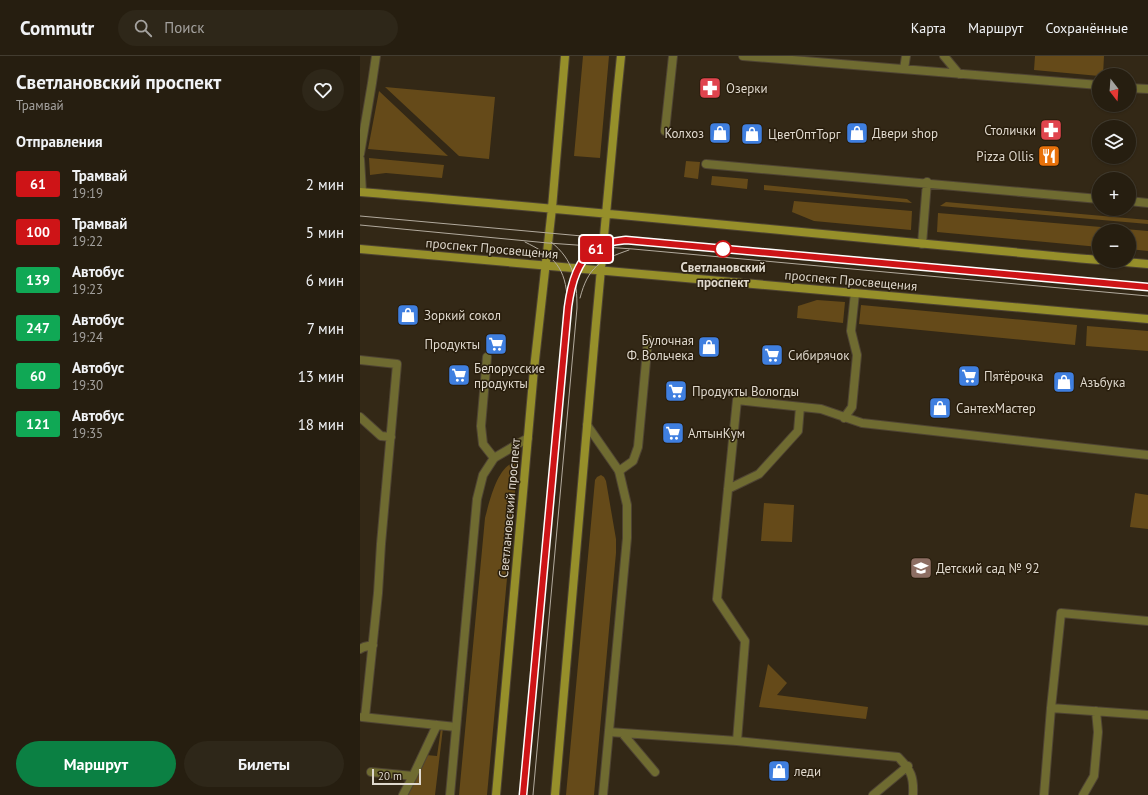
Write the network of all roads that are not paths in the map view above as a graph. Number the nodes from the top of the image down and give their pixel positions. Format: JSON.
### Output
{"nodes":[{"id":1,"x":376,"y":56,"type":"edge"},
{"id":2,"x":565,"y":56,"type":"edge"},
{"id":3,"x":622,"y":56,"type":"edge"},
{"id":4,"x":673,"y":56,"type":"edge"},
{"id":5,"x":743,"y":56,"type":"edge"},
{"id":6,"x":906,"y":56,"type":"edge"},
{"id":7,"x":944,"y":56,"type":"edge"},
{"id":8,"x":761,"y":57,"type":"edge"},
{"id":9,"x":904,"y":69,"type":"junction"},
{"id":10,"x":959,"y":74,"type":"junction"},
{"id":11,"x":1092,"y":84,"type":"edge"},
{"id":12,"x":1136,"y":88,"type":"edge"},
{"id":13,"x":1148,"y":89,"type":"edge"},
{"id":14,"x":665,"y":131,"type":"dead end"},
{"id":15,"x":360,"y":154,"type":"edge"},
{"id":16,"x":360,"y":159,"type":"edge"},
{"id":17,"x":706,"y":164,"type":"dead end"},
{"id":18,"x":927,"y":182,"type":"junction"},
{"id":19,"x":361,"y":192,"type":"edge"},
{"id":20,"x":1092,"y":198,"type":"edge"},
{"id":21,"x":1136,"y":202,"type":"edge"},
{"id":22,"x":1148,"y":203,"type":"edge"},
{"id":23,"x":552,"y":208,"type":"junction"},
{"id":24,"x":606,"y":214,"type":"junction"},
{"id":25,"x":922,"y":244,"type":"junction"},
{"id":26,"x":360,"y":249,"type":"edge"},
{"id":27,"x":1092,"y":259,"type":"edge"},
{"id":28,"x":1136,"y":263,"type":"edge"},
{"id":29,"x":1148,"y":264,"type":"edge"},
{"id":30,"x":545,"y":265,"type":"junction"},
{"id":31,"x":601,"y":270,"type":"junction"},
{"id":32,"x":855,"y":293,"type":"junction"},
{"id":33,"x":1148,"y":319,"type":"edge"},
{"id":34,"x":648,"y":340,"type":"dead end"},
{"id":35,"x":487,"y":357,"type":"dead end"},
{"id":36,"x":360,"y":360,"type":"edge"},
{"id":37,"x":800,"y":407,"type":"junction"},
{"id":38,"x":360,"y":417,"type":"edge"},
{"id":39,"x":844,"y":418,"type":"junction"},
{"id":40,"x":587,"y":425,"type":"junction"},
{"id":41,"x":391,"y":437,"type":"junction"},
{"id":42,"x":528,"y":438,"type":"junction"},
{"id":43,"x":1148,"y":455,"type":"edge"},
{"id":44,"x":494,"y":458,"type":"junction"},
{"id":45,"x":619,"y":471,"type":"junction"},
{"id":46,"x":728,"y":489,"type":"junction"},
{"id":47,"x":1148,"y":621,"type":"edge"},
{"id":48,"x":373,"y":645,"type":"junction"},
{"id":49,"x":360,"y":649,"type":"edge"},
{"id":50,"x":1051,"y":708,"type":"junction"},
{"id":51,"x":1096,"y":711,"type":"junction"},
{"id":52,"x":1148,"y":715,"type":"edge"},
{"id":53,"x":363,"y":717,"type":"edge"},
{"id":54,"x":437,"y":725,"type":"junction"},
{"id":55,"x":456,"y":727,"type":"junction"},
{"id":56,"x":609,"y":732,"type":"junction"},
{"id":57,"x":623,"y":734,"type":"junction"},
{"id":58,"x":737,"y":741,"type":"junction"},
{"id":59,"x":908,"y":766,"type":"junction"},
{"id":60,"x":371,"y":772,"type":"dead end"},
{"id":61,"x":655,"y":772,"type":"dead end"},
{"id":62,"x":413,"y":776,"type":"junction"},
{"id":63,"x":403,"y":795,"type":"edge"},
{"id":64,"x":450,"y":795,"type":"edge"},
{"id":65,"x":496,"y":795,"type":"edge"},
{"id":66,"x":555,"y":795,"type":"edge"},
{"id":67,"x":604,"y":795,"type":"edge"},
{"id":68,"x":873,"y":795,"type":"edge"},
{"id":69,"x":913,"y":795,"type":"edge"},
{"id":70,"x":1044,"y":795,"type":"edge"},
{"id":71,"x":1083,"y":795,"type":"edge"}],
"edges":[{"from":1,"to":15,"type":"street"},
{"from":2,"to":23,"type":"main road","name":"Светлановский проспект"},
{"from":3,"to":24,"type":"main road"},
{"from":4,"to":14,"type":"street"},
{"from":5,"to":8,"type":"street"},
{"from":6,"to":9,"type":"street"},
{"from":7,"to":10,"type":"street"},
{"from":8,"to":9,"type":"street"},
{"from":9,"to":10,"type":"street"},
{"from":10,"to":11,"type":"street"},
{"from":12,"to":13,"type":"street"},
{"from":16,"to":19,"type":"street"},
{"from":17,"to":18,"type":"street"},
{"from":18,"to":20,"type":"street"},
{"from":18,"to":25,"type":"street"},
{"from":19,"to":23,"type":"main road"},
{"from":21,"to":22,"type":"street"},
{"from":23,"to":24,"type":"main road"},
{"from":23,"to":30,"type":"main road","name":"Светлановский проспект"},
{"from":24,"to":25,"type":"main road"},
{"from":24,"to":31,"type":"main road"},
{"from":25,"to":27,"type":"main road"},
{"from":26,"to":30,"type":"main road","name":"проспект Просвещения"},
{"from":28,"to":29,"type":"main road"},
{"from":30,"to":31,"type":"main road","name":"проспект Просвещения"},
{"from":30,"to":42,"type":"main road","name":"Светлановский проспект"},
{"from":31,"to":32,"type":"main road","name":"проспект Просвещения"},
{"from":31,"to":40,"type":"main road"},
{"from":32,"to":33,"type":"main road","name":"проспект Просвещения"},
{"from":32,"to":39,"type":"street"},
{"from":34,"to":45,"type":"street"},
{"from":35,"to":44,"type":"street"},
{"from":36,"to":41,"type":"street"},
{"from":37,"to":39,"type":"street"},
{"from":37,"to":46,"type":"street"},
{"from":37,"to":46,"type":"street"},
{"from":38,"to":41,"type":"street"},
{"from":39,"to":43,"type":"street"},
{"from":40,"to":45,"type":"street"},
{"from":40,"to":66,"type":"main road"},
{"from":41,"to":48,"type":"street"},
{"from":42,"to":44,"type":"street"},
{"from":42,"to":65,"type":"main road","name":"Светлановский проспект"},
{"from":44,"to":55,"type":"street"},
{"from":45,"to":56,"type":"street"},
{"from":46,"to":58,"type":"street"},
{"from":47,"to":50,"type":"street"},
{"from":48,"to":49,"type":"street"},
{"from":48,"to":53,"type":"street"},
{"from":50,"to":51,"type":"street"},
{"from":50,"to":70,"type":"street"},
{"from":51,"to":52,"type":"street"},
{"from":51,"to":71,"type":"street"},
{"from":53,"to":54,"type":"street"},
{"from":54,"to":55,"type":"street"},
{"from":54,"to":62,"type":"street"},
{"from":55,"to":64,"type":"street"},
{"from":56,"to":57,"type":"street"},
{"from":56,"to":67,"type":"street"},
{"from":57,"to":58,"type":"street"},
{"from":57,"to":61,"type":"street"},
{"from":58,"to":59,"type":"street"},
{"from":59,"to":68,"type":"street"},
{"from":59,"to":69,"type":"street"},
{"from":60,"to":62,"type":"street"},
{"from":62,"to":63,"type":"street"}]}
